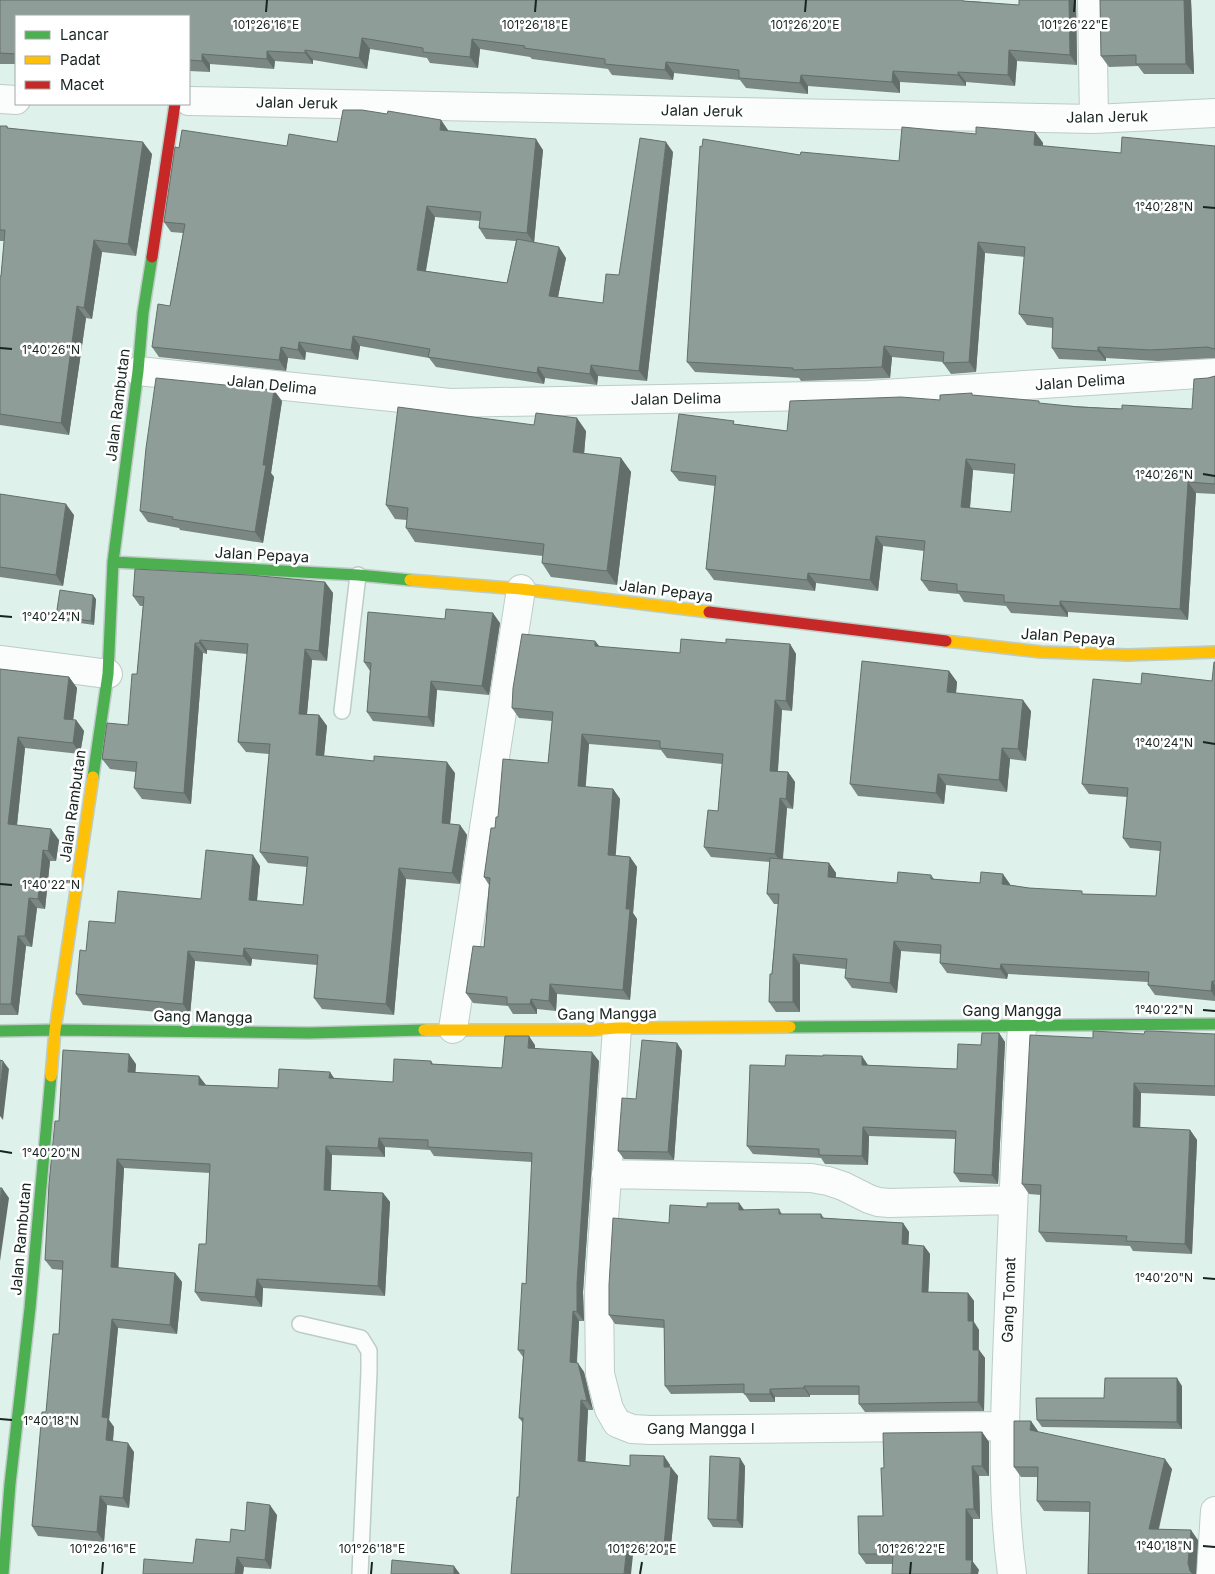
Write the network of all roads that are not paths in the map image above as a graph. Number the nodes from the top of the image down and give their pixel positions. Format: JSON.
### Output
{"nodes":[{"id":1,"x":1092,"y":0,"type":"edge"},
{"id":2,"x":0,"y":100,"type":"edge"},
{"id":3,"x":15,"y":100,"type":"edge"},
{"id":4,"x":190,"y":101,"type":"edge"},
{"id":5,"x":174,"y":105,"type":"edge"},
{"id":6,"x":1215,"y":113,"type":"edge"},
{"id":7,"x":1094,"y":119,"type":"junction"},
{"id":8,"x":138,"y":371,"type":"junction"},
{"id":9,"x":1215,"y":373,"type":"edge"},
{"id":10,"x":113,"y":562,"type":"junction"},
{"id":11,"x":358,"y":575,"type":"junction"},
{"id":12,"x":521,"y":589,"type":"junction"},
{"id":13,"x":1215,"y":652,"type":"edge"},
{"id":14,"x":0,"y":660,"type":"edge"},
{"id":15,"x":108,"y":674,"type":"junction"},
{"id":16,"x":342,"y":711,"type":"dead end"},
{"id":17,"x":1215,"y":1024,"type":"edge"},
{"id":18,"x":1022,"y":1026,"type":"junction"},
{"id":19,"x":617,"y":1028,"type":"junction"},
{"id":20,"x":453,"y":1029,"type":"junction"},
{"id":21,"x":55,"y":1030,"type":"junction"},
{"id":22,"x":0,"y":1031,"type":"edge"},
{"id":23,"x":606,"y":1174,"type":"junction"},
{"id":24,"x":1013,"y":1200,"type":"junction"},
{"id":25,"x":300,"y":1324,"type":"dead end"},
{"id":26,"x":1005,"y":1426,"type":"junction"},
{"id":27,"x":1215,"y":1511,"type":"edge"},
{"id":28,"x":2,"y":1566,"type":"edge"},
{"id":29,"x":360,"y":1574,"type":"edge"},
{"id":30,"x":1012,"y":1574,"type":"edge"},
{"id":31,"x":1211,"y":1574,"type":"edge"}],
"edges":[{"from":1,"to":7,"type":"street"},
{"from":2,"to":3,"type":"street"},
{"from":4,"to":7,"type":"street","name":"Jalan Jeruk"},
{"from":5,"to":8,"type":"street","name":"Jalan Rambutan"},
{"from":6,"to":7,"type":"street","name":"Jalan Jeruk"},
{"from":8,"to":9,"type":"street","name":"Jalan Delima"},
{"from":8,"to":10,"type":"street","name":"Jalan Rambutan"},
{"from":10,"to":11,"type":"street","name":"Jalan Pepaya"},
{"from":10,"to":15,"type":"street","name":"Jalan Rambutan"},
{"from":11,"to":12,"type":"street","name":"Jalan Pepaya"},
{"from":11,"to":16,"type":"lane"},
{"from":12,"to":13,"type":"street","name":"Jalan Pepaya"},
{"from":12,"to":20,"type":"street"},
{"from":14,"to":15,"type":"street"},
{"from":15,"to":21,"type":"street","name":"Jalan Rambutan"},
{"from":17,"to":18,"type":"street","name":"Gang Mangga"},
{"from":18,"to":19,"type":"street","name":"Gang Mangga"},
{"from":18,"to":24,"type":"street","name":"Gang Tomat"},
{"from":19,"to":20,"type":"street","name":"Gang Mangga"},
{"from":19,"to":23,"type":"street","name":"Gang Mangga I"},
{"from":20,"to":21,"type":"street","name":"Gang Mangga"},
{"from":21,"to":22,"type":"street","name":"Gang Mangga"},
{"from":21,"to":28,"type":"street","name":"Jalan Rambutan"},
{"from":23,"to":24,"type":"street"},
{"from":23,"to":26,"type":"street","name":"Gang Mangga I"},
{"from":24,"to":26,"type":"street","name":"Gang Tomat"},
{"from":25,"to":29,"type":"lane"},
{"from":26,"to":30,"type":"street","name":"Gang Tomat"},
{"from":27,"to":31,"type":"street"}]}
